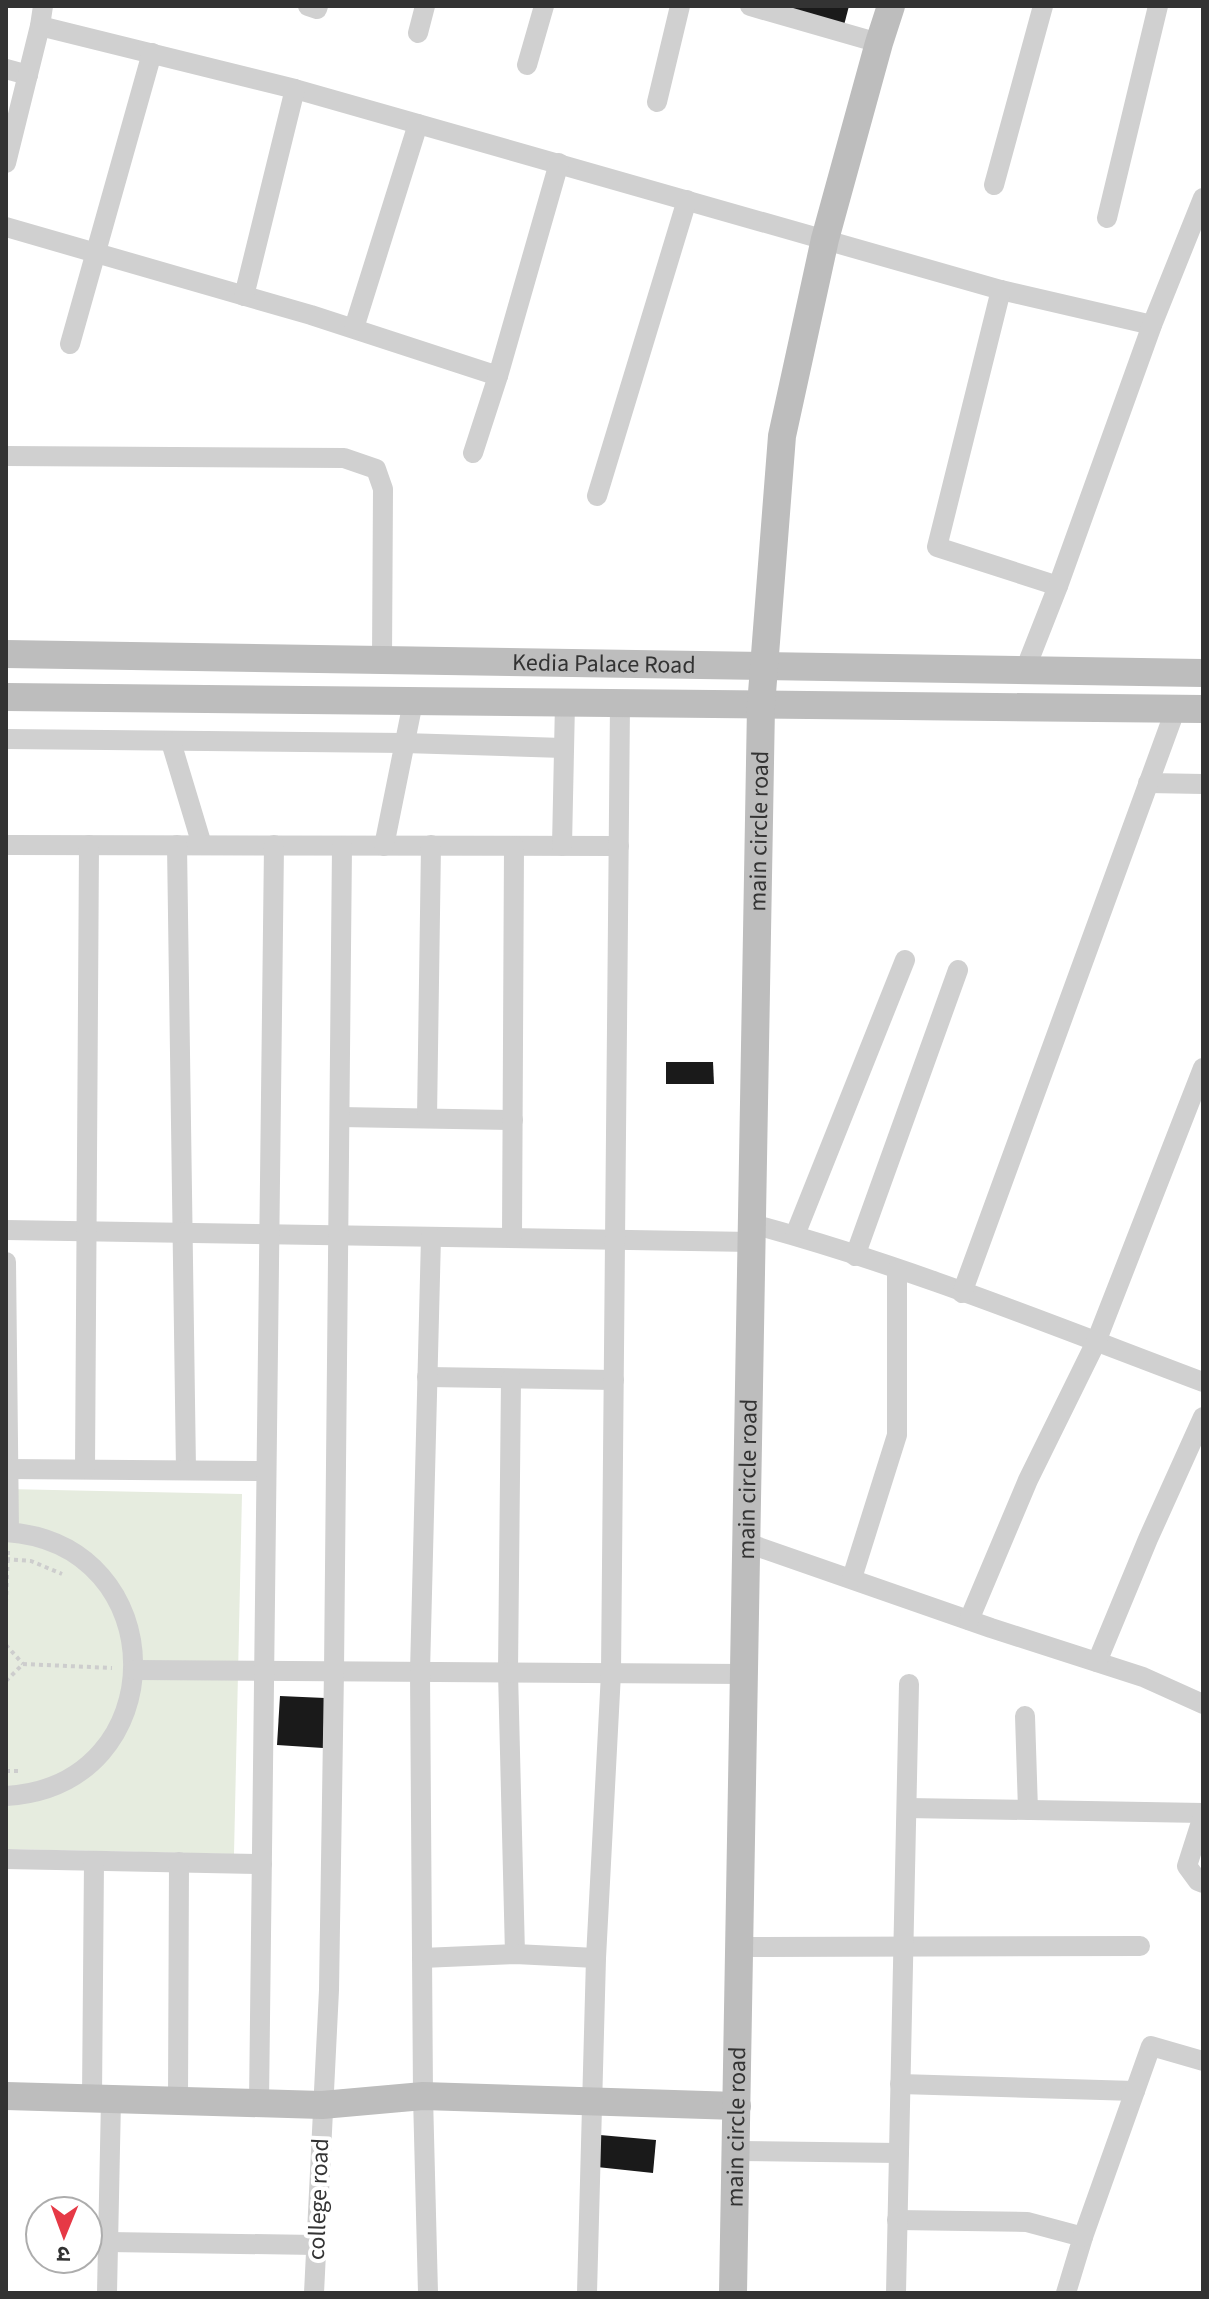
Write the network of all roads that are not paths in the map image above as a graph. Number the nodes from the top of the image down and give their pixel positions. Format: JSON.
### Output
{"nodes":[{"id":1,"x":308,"y":6,"type":"edge"},
{"id":2,"x":318,"y":6,"type":"edge"},
{"id":3,"x":425,"y":6,"type":"edge"},
{"id":4,"x":544,"y":6,"type":"edge"},
{"id":5,"x":680,"y":6,"type":"edge"},
{"id":6,"x":750,"y":6,"type":"edge"},
{"id":7,"x":891,"y":6,"type":"edge"},
{"id":8,"x":1043,"y":6,"type":"edge"},
{"id":9,"x":1158,"y":6,"type":"edge"},
{"id":10,"x":42,"y":16,"type":"edge"},
{"id":11,"x":418,"y":33,"type":"dead end"},
{"id":12,"x":879,"y":43,"type":"junction"},
{"id":13,"x":152,"y":53,"type":"junction"},
{"id":14,"x":527,"y":65,"type":"dead end"},
{"id":15,"x":6,"y":69,"type":"edge"},
{"id":16,"x":28,"y":75,"type":"junction"},
{"id":17,"x":295,"y":89,"type":"junction"},
{"id":18,"x":657,"y":102,"type":"dead end"},
{"id":19,"x":418,"y":124,"type":"junction"},
{"id":20,"x":6,"y":163,"type":"edge"},
{"id":21,"x":559,"y":163,"type":"junction"},
{"id":22,"x":994,"y":185,"type":"dead end"},
{"id":23,"x":1203,"y":198,"type":"edge"},
{"id":24,"x":687,"y":200,"type":"junction"},
{"id":25,"x":1107,"y":218,"type":"dead end"},
{"id":26,"x":6,"y":227,"type":"edge"},
{"id":27,"x":825,"y":239,"type":"junction"},
{"id":28,"x":96,"y":253,"type":"junction"},
{"id":29,"x":1001,"y":290,"type":"junction"},
{"id":30,"x":244,"y":296,"type":"junction"},
{"id":31,"x":1152,"y":325,"type":"junction"},
{"id":32,"x":354,"y":328,"type":"junction"},
{"id":33,"x":70,"y":344,"type":"dead end"},
{"id":34,"x":498,"y":376,"type":"junction"},
{"id":35,"x":473,"y":453,"type":"dead end"},
{"id":36,"x":6,"y":456,"type":"edge"},
{"id":37,"x":597,"y":496,"type":"dead end"},
{"id":38,"x":1058,"y":586,"type":"junction"},
{"id":39,"x":6,"y":654,"type":"edge"},
{"id":40,"x":382,"y":659,"type":"junction"},
{"id":41,"x":765,"y":665,"type":"junction"},
{"id":42,"x":1025,"y":670,"type":"junction"},
{"id":43,"x":1203,"y":673,"type":"edge"},
{"id":44,"x":6,"y":697,"type":"edge"},
{"id":45,"x":413,"y":702,"type":"junction"},
{"id":46,"x":565,"y":703,"type":"junction"},
{"id":47,"x":620,"y":704,"type":"junction"},
{"id":48,"x":761,"y":706,"type":"junction"},
{"id":49,"x":1189,"y":708,"type":"edge"},
{"id":50,"x":6,"y":739,"type":"edge"},
{"id":51,"x":171,"y":742,"type":"junction"},
{"id":52,"x":404,"y":743,"type":"junction"},
{"id":53,"x":563,"y":748,"type":"junction"},
{"id":54,"x":1148,"y":783,"type":"junction"},
{"id":55,"x":1203,"y":784,"type":"edge"},
{"id":56,"x":6,"y":845,"type":"edge"},
{"id":57,"x":89,"y":845,"type":"junction"},
{"id":58,"x":177,"y":845,"type":"junction"},
{"id":59,"x":202,"y":845,"type":"junction"},
{"id":60,"x":274,"y":845,"type":"junction"},
{"id":61,"x":431,"y":845,"type":"junction"},
{"id":62,"x":342,"y":846,"type":"junction"},
{"id":63,"x":384,"y":846,"type":"junction"},
{"id":64,"x":514,"y":846,"type":"junction"},
{"id":65,"x":562,"y":846,"type":"junction"},
{"id":66,"x":619,"y":846,"type":"junction"},
{"id":67,"x":905,"y":960,"type":"dead end"},
{"id":68,"x":958,"y":970,"type":"dead end"},
{"id":69,"x":1203,"y":1068,"type":"edge"},
{"id":70,"x":340,"y":1117,"type":"junction"},
{"id":71,"x":427,"y":1118,"type":"junction"},
{"id":72,"x":513,"y":1120,"type":"junction"},
{"id":73,"x":6,"y":1230,"type":"edge"},
{"id":74,"x":88,"y":1232,"type":"junction"},
{"id":75,"x":183,"y":1233,"type":"junction"},
{"id":76,"x":752,"y":1233,"type":"junction"},
{"id":77,"x":269,"y":1234,"type":"junction"},
{"id":78,"x":795,"y":1235,"type":"junction"},
{"id":79,"x":339,"y":1236,"type":"junction"},
{"id":80,"x":431,"y":1237,"type":"junction"},
{"id":81,"x":512,"y":1238,"type":"junction"},
{"id":82,"x":615,"y":1240,"type":"junction"},
{"id":83,"x":855,"y":1256,"type":"junction"},
{"id":84,"x":6,"y":1262,"type":"edge"},
{"id":85,"x":897,"y":1270,"type":"junction"},
{"id":86,"x":962,"y":1293,"type":"junction"},
{"id":87,"x":1096,"y":1342,"type":"junction"},
{"id":88,"x":427,"y":1377,"type":"junction"},
{"id":89,"x":511,"y":1379,"type":"junction"},
{"id":90,"x":614,"y":1380,"type":"junction"},
{"id":91,"x":1203,"y":1382,"type":"edge"},
{"id":92,"x":1203,"y":1417,"type":"edge"},
{"id":93,"x":7,"y":1469,"type":"edge"},
{"id":94,"x":85,"y":1469,"type":"junction"},
{"id":95,"x":186,"y":1470,"type":"junction"},
{"id":96,"x":266,"y":1471,"type":"junction"},
{"id":97,"x":7,"y":1532,"type":"edge"},
{"id":98,"x":747,"y":1543,"type":"junction"},
{"id":99,"x":852,"y":1578,"type":"junction"},
{"id":100,"x":969,"y":1620,"type":"junction"},
{"id":101,"x":1097,"y":1662,"type":"junction"},
{"id":102,"x":134,"y":1670,"type":"junction"},
{"id":103,"x":264,"y":1671,"type":"junction"},
{"id":104,"x":334,"y":1671,"type":"junction"},
{"id":105,"x":420,"y":1672,"type":"junction"},
{"id":106,"x":508,"y":1672,"type":"junction"},
{"id":107,"x":611,"y":1673,"type":"junction"},
{"id":108,"x":744,"y":1674,"type":"junction"},
{"id":109,"x":909,"y":1684,"type":"dead end"},
{"id":110,"x":1203,"y":1704,"type":"edge"},
{"id":111,"x":1025,"y":1716,"type":"dead end"},
{"id":112,"x":6,"y":1796,"type":"edge"},
{"id":113,"x":907,"y":1808,"type":"junction"},
{"id":114,"x":1028,"y":1810,"type":"junction"},
{"id":115,"x":1203,"y":1814,"type":"edge"},
{"id":116,"x":6,"y":1859,"type":"edge"},
{"id":117,"x":94,"y":1861,"type":"junction"},
{"id":118,"x":179,"y":1862,"type":"junction"},
{"id":119,"x":262,"y":1864,"type":"junction"},
{"id":120,"x":1203,"y":1883,"type":"edge"},
{"id":121,"x":1140,"y":1946,"type":"dead end"},
{"id":122,"x":739,"y":1947,"type":"junction"},
{"id":123,"x":903,"y":1947,"type":"junction"},
{"id":124,"x":515,"y":1954,"type":"junction"},
{"id":125,"x":422,"y":1958,"type":"junction"},
{"id":126,"x":596,"y":1958,"type":"junction"},
{"id":127,"x":1203,"y":2061,"type":"edge"},
{"id":128,"x":900,"y":2084,"type":"junction"},
{"id":129,"x":1135,"y":2091,"type":"junction"},
{"id":130,"x":6,"y":2096,"type":"edge"},
{"id":131,"x":423,"y":2096,"type":"junction"},
{"id":132,"x":101,"y":2099,"type":"junction"},
{"id":133,"x":178,"y":2100,"type":"junction"},
{"id":134,"x":591,"y":2101,"type":"junction"},
{"id":135,"x":259,"y":2103,"type":"junction"},
{"id":136,"x":322,"y":2105,"type":"junction"},
{"id":137,"x":737,"y":2106,"type":"junction"},
{"id":138,"x":736,"y":2151,"type":"junction"},
{"id":139,"x":899,"y":2153,"type":"junction"},
{"id":140,"x":897,"y":2220,"type":"junction"},
{"id":141,"x":1083,"y":2237,"type":"junction"},
{"id":142,"x":108,"y":2242,"type":"junction"},
{"id":143,"x":316,"y":2245,"type":"junction"},
{"id":144,"x":107,"y":2293,"type":"edge"},
{"id":145,"x":314,"y":2293,"type":"edge"},
{"id":146,"x":428,"y":2293,"type":"edge"},
{"id":147,"x":587,"y":2293,"type":"edge"},
{"id":148,"x":733,"y":2293,"type":"edge"},
{"id":149,"x":896,"y":2293,"type":"edge"},
{"id":150,"x":1066,"y":2293,"type":"edge"}],
"edges":[{"from":1,"to":2,"type":"street"},
{"from":3,"to":11,"type":"street"},
{"from":4,"to":14,"type":"street"},
{"from":5,"to":18,"type":"street"},
{"from":6,"to":12,"type":"street"},
{"from":7,"to":12,"type":"street","name":"main circle road"},
{"from":8,"to":22,"type":"street"},
{"from":9,"to":25,"type":"street"},
{"from":10,"to":13,"type":"street"},
{"from":10,"to":16,"type":"street"},
{"from":12,"to":27,"type":"street","name":"main circle road"},
{"from":13,"to":17,"type":"street"},
{"from":13,"to":28,"type":"street"},
{"from":15,"to":16,"type":"street"},
{"from":16,"to":20,"type":"street"},
{"from":17,"to":19,"type":"street"},
{"from":17,"to":30,"type":"street"},
{"from":19,"to":21,"type":"street"},
{"from":19,"to":32,"type":"street"},
{"from":21,"to":24,"type":"street"},
{"from":21,"to":34,"type":"street"},
{"from":23,"to":31,"type":"street"},
{"from":24,"to":27,"type":"street"},
{"from":24,"to":37,"type":"street"},
{"from":26,"to":28,"type":"street"},
{"from":27,"to":29,"type":"street"},
{"from":27,"to":41,"type":"street","name":"main circle road"},
{"from":28,"to":30,"type":"street"},
{"from":28,"to":33,"type":"street"},
{"from":29,"to":31,"type":"street"},
{"from":29,"to":38,"type":"street"},
{"from":30,"to":32,"type":"street"},
{"from":31,"to":38,"type":"street"},
{"from":32,"to":34,"type":"street"},
{"from":34,"to":35,"type":"street"},
{"from":36,"to":40,"type":"street"},
{"from":38,"to":42,"type":"street"},
{"from":39,"to":40,"type":"street","name":"Kedia Palace Road"},
{"from":40,"to":41,"type":"street","name":"Kedia Palace Road"},
{"from":41,"to":42,"type":"street","name":"Kedia Palace Road"},
{"from":41,"to":48,"type":"street","name":"main circle road"},
{"from":42,"to":43,"type":"street","name":"Kedia Palace Road"},
{"from":44,"to":45,"type":"street","name":"Kedia Palace Road"},
{"from":45,"to":46,"type":"street","name":"Kedia Palace Road"},
{"from":45,"to":52,"type":"street"},
{"from":46,"to":47,"type":"street","name":"Kedia Palace Road"},
{"from":46,"to":53,"type":"street"},
{"from":47,"to":48,"type":"street","name":"Kedia Palace Road"},
{"from":47,"to":66,"type":"street"},
{"from":48,"to":49,"type":"street","name":"Kedia Palace Road"},
{"from":48,"to":76,"type":"street","name":"main circle road"},
{"from":49,"to":54,"type":"street"},
{"from":50,"to":51,"type":"street"},
{"from":51,"to":52,"type":"street"},
{"from":51,"to":59,"type":"street"},
{"from":52,"to":53,"type":"street"},
{"from":52,"to":63,"type":"street"},
{"from":53,"to":65,"type":"street"},
{"from":54,"to":55,"type":"street"},
{"from":54,"to":86,"type":"street"},
{"from":56,"to":57,"type":"street"},
{"from":57,"to":58,"type":"street"},
{"from":57,"to":74,"type":"street"},
{"from":58,"to":59,"type":"street"},
{"from":58,"to":75,"type":"street"},
{"from":59,"to":60,"type":"street"},
{"from":60,"to":62,"type":"street"},
{"from":60,"to":77,"type":"street"},
{"from":61,"to":63,"type":"street"},
{"from":61,"to":64,"type":"street"},
{"from":61,"to":71,"type":"street"},
{"from":62,"to":63,"type":"street"},
{"from":62,"to":70,"type":"street","name":"college road"},
{"from":64,"to":65,"type":"street"},
{"from":64,"to":72,"type":"street"},
{"from":65,"to":66,"type":"street"},
{"from":66,"to":82,"type":"street"},
{"from":67,"to":78,"type":"street"},
{"from":68,"to":83,"type":"street"},
{"from":69,"to":87,"type":"street"},
{"from":70,"to":71,"type":"street"},
{"from":70,"to":79,"type":"street","name":"college road"},
{"from":71,"to":72,"type":"street"},
{"from":72,"to":81,"type":"street"},
{"from":73,"to":74,"type":"street"},
{"from":74,"to":75,"type":"street"},
{"from":74,"to":94,"type":"street"},
{"from":75,"to":77,"type":"street"},
{"from":75,"to":95,"type":"street"},
{"from":76,"to":78,"type":"street"},
{"from":76,"to":82,"type":"street"},
{"from":76,"to":98,"type":"street","name":"main circle road"},
{"from":77,"to":79,"type":"street"},
{"from":77,"to":96,"type":"street"},
{"from":78,"to":83,"type":"street"},
{"from":79,"to":80,"type":"street"},
{"from":79,"to":104,"type":"street","name":"college road"},
{"from":80,"to":81,"type":"street"},
{"from":80,"to":88,"type":"street"},
{"from":81,"to":82,"type":"street"},
{"from":82,"to":90,"type":"street"},
{"from":83,"to":85,"type":"street"},
{"from":84,"to":93,"type":"street"},
{"from":85,"to":86,"type":"street"},
{"from":85,"to":99,"type":"street"},
{"from":86,"to":87,"type":"street"},
{"from":87,"to":91,"type":"street"},
{"from":87,"to":100,"type":"street"},
{"from":88,"to":89,"type":"street"},
{"from":88,"to":105,"type":"street"},
{"from":89,"to":90,"type":"street"},
{"from":89,"to":106,"type":"street"},
{"from":90,"to":107,"type":"street"},
{"from":92,"to":101,"type":"street"},
{"from":93,"to":94,"type":"street"},
{"from":93,"to":97,"type":"street"},
{"from":94,"to":95,"type":"street"},
{"from":95,"to":96,"type":"street"},
{"from":96,"to":103,"type":"street"},
{"from":97,"to":102,"type":"street"},
{"from":98,"to":99,"type":"street"},
{"from":98,"to":108,"type":"street","name":"main circle road"},
{"from":99,"to":100,"type":"street"},
{"from":100,"to":101,"type":"street"},
{"from":101,"to":110,"type":"street"},
{"from":102,"to":103,"type":"street"},
{"from":102,"to":112,"type":"street"},
{"from":103,"to":104,"type":"street"},
{"from":103,"to":119,"type":"street"},
{"from":104,"to":105,"type":"street"},
{"from":104,"to":136,"type":"street","name":"college road"},
{"from":105,"to":106,"type":"street"},
{"from":105,"to":125,"type":"street"},
{"from":106,"to":107,"type":"street"},
{"from":106,"to":124,"type":"street"},
{"from":107,"to":108,"type":"street"},
{"from":107,"to":126,"type":"street"},
{"from":108,"to":122,"type":"street","name":"main circle road"},
{"from":109,"to":113,"type":"street"},
{"from":111,"to":114,"type":"street"},
{"from":113,"to":114,"type":"street"},
{"from":113,"to":123,"type":"street"},
{"from":114,"to":115,"type":"street"},
{"from":115,"to":120,"type":"street"},
{"from":116,"to":117,"type":"street"},
{"from":117,"to":118,"type":"street"},
{"from":117,"to":132,"type":"street"},
{"from":118,"to":119,"type":"street"},
{"from":118,"to":133,"type":"street"},
{"from":119,"to":135,"type":"street"},
{"from":121,"to":123,"type":"street"},
{"from":122,"to":123,"type":"street"},
{"from":122,"to":137,"type":"street","name":"main circle road"},
{"from":123,"to":128,"type":"street"},
{"from":124,"to":125,"type":"street"},
{"from":124,"to":126,"type":"street"},
{"from":125,"to":131,"type":"street"},
{"from":126,"to":134,"type":"street"},
{"from":127,"to":129,"type":"street"},
{"from":128,"to":129,"type":"street"},
{"from":128,"to":139,"type":"street"},
{"from":129,"to":141,"type":"street"},
{"from":130,"to":132,"type":"street"},
{"from":131,"to":134,"type":"street"},
{"from":131,"to":136,"type":"street"},
{"from":131,"to":146,"type":"street"},
{"from":132,"to":133,"type":"street"},
{"from":132,"to":142,"type":"street"},
{"from":133,"to":135,"type":"street"},
{"from":134,"to":137,"type":"street"},
{"from":134,"to":147,"type":"street"},
{"from":135,"to":136,"type":"street"},
{"from":136,"to":143,"type":"street","name":"college road"},
{"from":137,"to":138,"type":"street","name":"main circle road"},
{"from":138,"to":139,"type":"street"},
{"from":138,"to":148,"type":"street","name":"main circle road"},
{"from":139,"to":140,"type":"street"},
{"from":140,"to":141,"type":"street"},
{"from":140,"to":149,"type":"street"},
{"from":141,"to":150,"type":"street"},
{"from":142,"to":143,"type":"street"},
{"from":142,"to":144,"type":"street"},
{"from":143,"to":145,"type":"street","name":"college road"}]}
